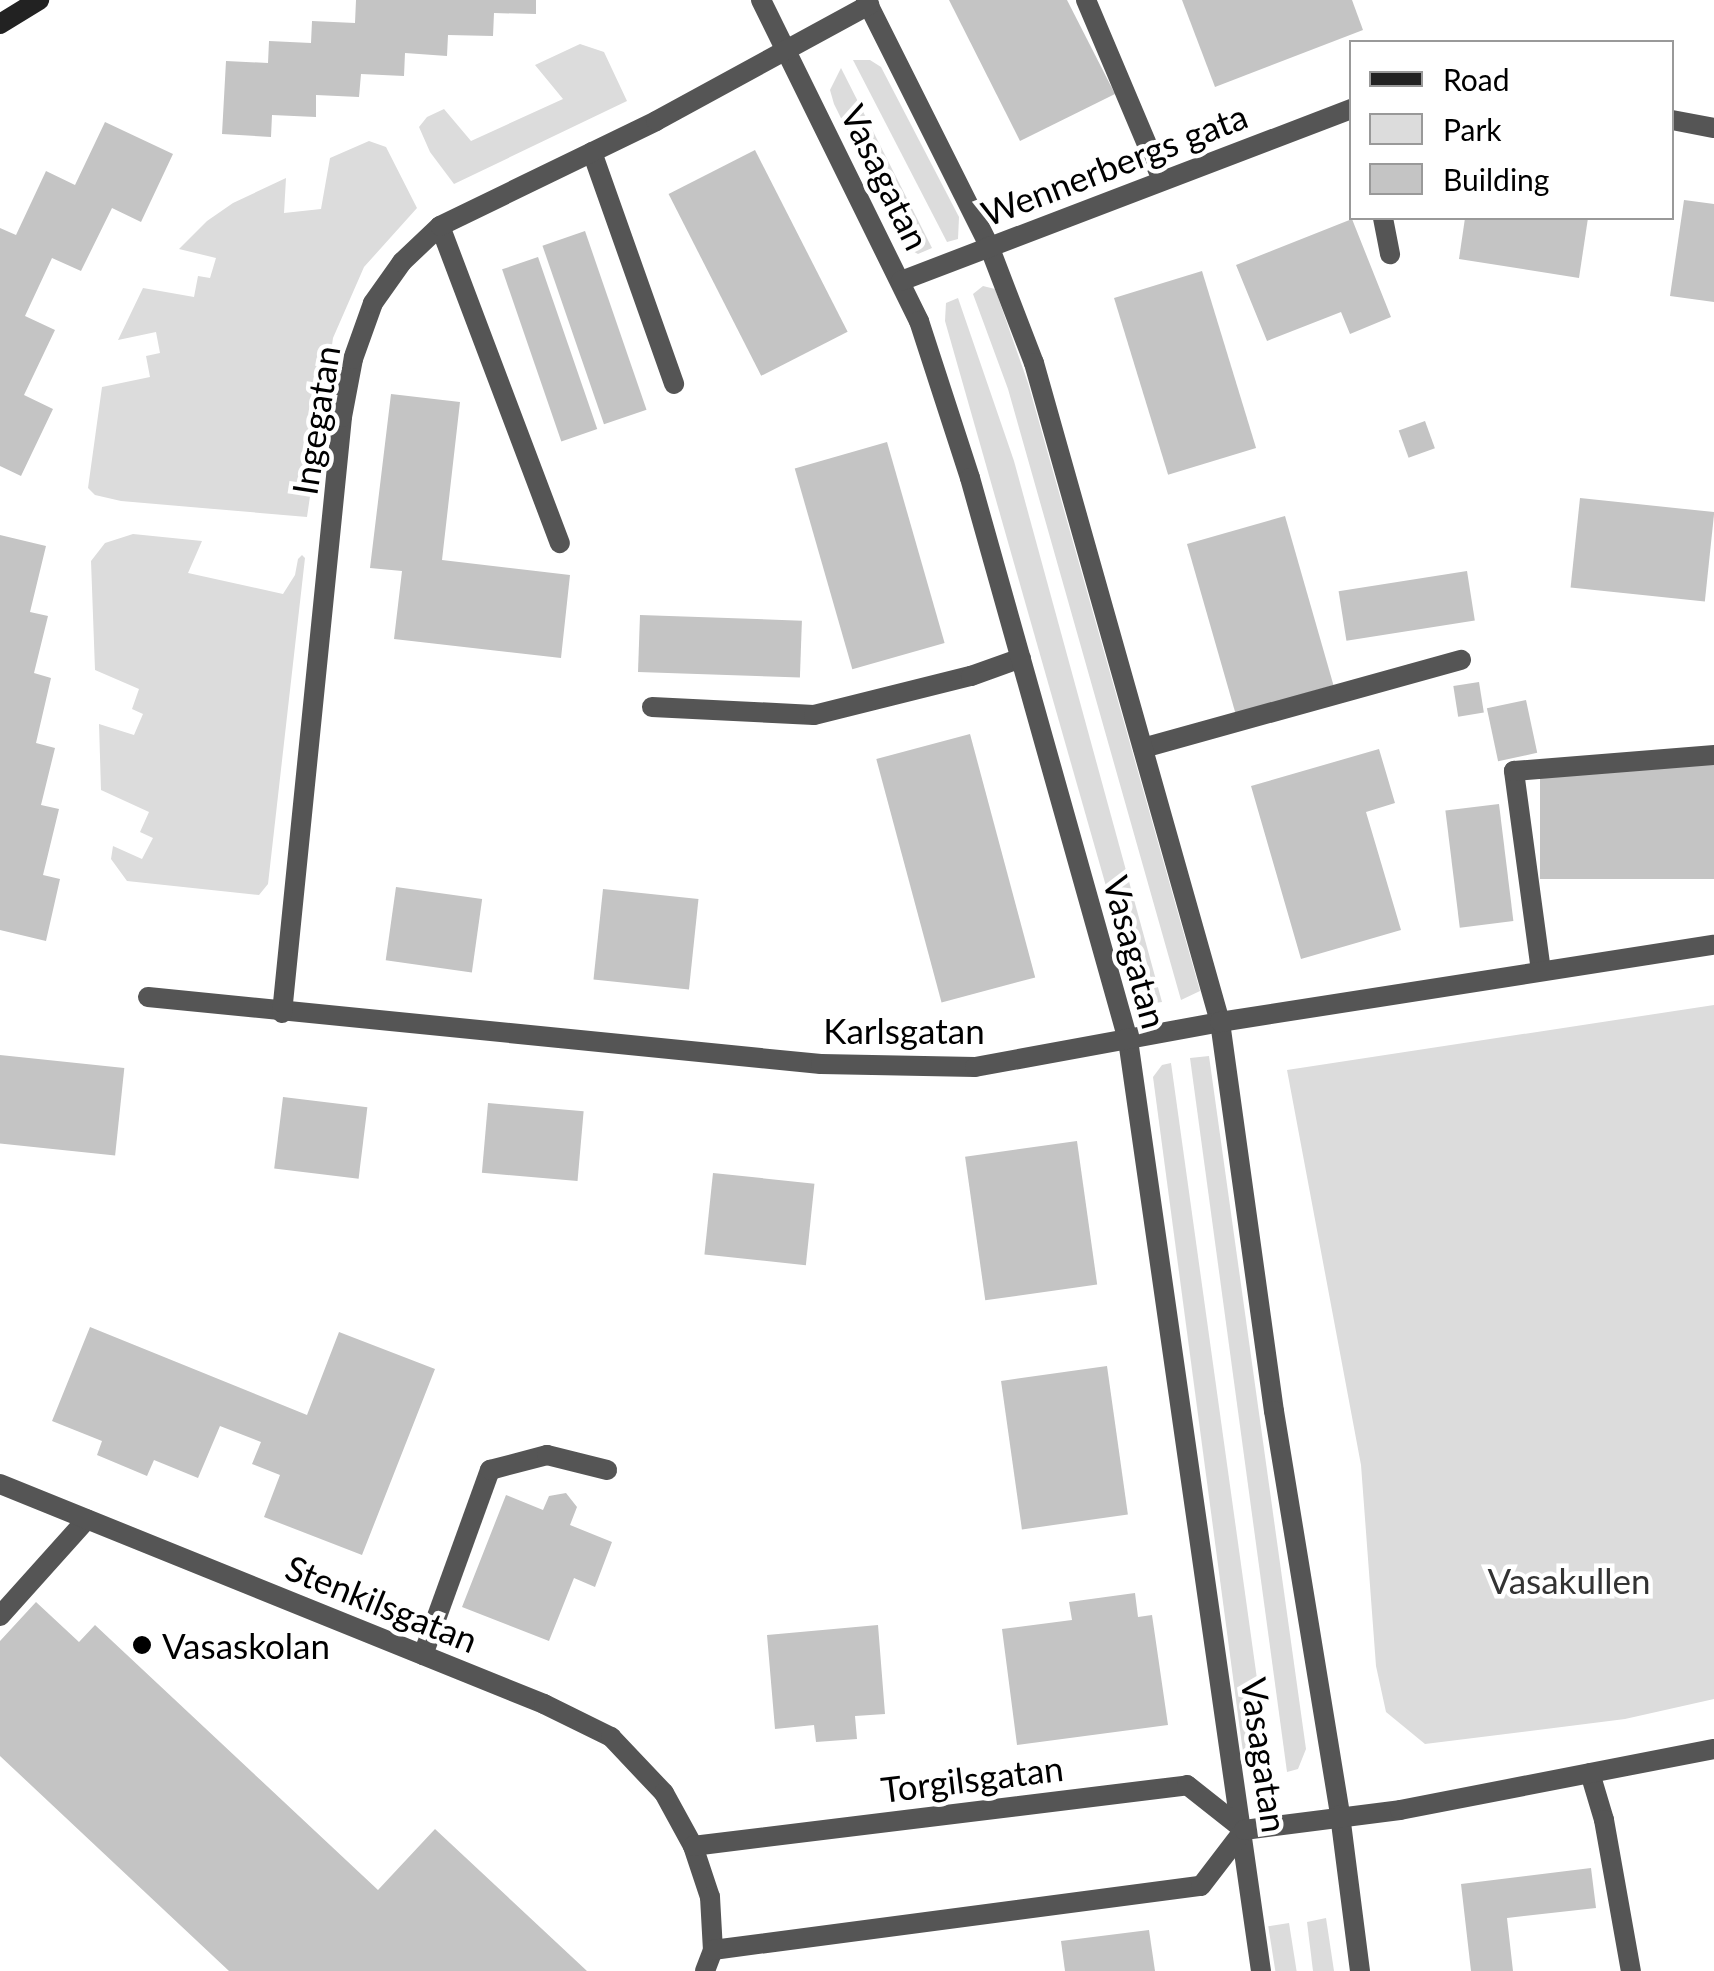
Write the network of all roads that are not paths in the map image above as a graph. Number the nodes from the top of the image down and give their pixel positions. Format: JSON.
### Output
{"nodes":[{"id":1,"x":39,"y":0,"type":"edge"},
{"id":2,"x":761,"y":0,"type":"edge"},
{"id":3,"x":1086,"y":0,"type":"edge"},
{"id":4,"x":868,"y":2,"type":"edge"},
{"id":5,"x":0,"y":24,"type":"edge"},
{"id":6,"x":786,"y":49,"type":"junction"},
{"id":7,"x":1349,"y":110,"type":"edge"},
{"id":8,"x":1674,"y":120,"type":"edge"},
{"id":9,"x":1714,"y":128,"type":"edge"},
{"id":10,"x":592,"y":152,"type":"junction"},
{"id":11,"x":1162,"y":180,"type":"junction"},
{"id":12,"x":1383,"y":220,"type":"edge"},
{"id":13,"x":440,"y":226,"type":"junction"},
{"id":14,"x":989,"y":246,"type":"junction"},
{"id":15,"x":1390,"y":254,"type":"dead end"},
{"id":16,"x":901,"y":282,"type":"junction"},
{"id":17,"x":674,"y":384,"type":"dead end"},
{"id":18,"x":560,"y":544,"type":"dead end"},
{"id":19,"x":1021,"y":658,"type":"junction"},
{"id":20,"x":1461,"y":660,"type":"dead end"},
{"id":21,"x":652,"y":707,"type":"dead end"},
{"id":22,"x":1143,"y":748,"type":"junction"},
{"id":23,"x":1714,"y":755,"type":"edge"},
{"id":24,"x":1714,"y":945,"type":"edge"},
{"id":25,"x":1541,"y":972,"type":"junction"},
{"id":26,"x":148,"y":997,"type":"dead end"},
{"id":27,"x":282,"y":1013,"type":"junction"},
{"id":28,"x":1220,"y":1022,"type":"junction"},
{"id":29,"x":1128,"y":1040,"type":"junction"},
{"id":30,"x":607,"y":1470,"type":"dead end"},
{"id":31,"x":0,"y":1484,"type":"edge"},
{"id":32,"x":87,"y":1519,"type":"junction"},
{"id":33,"x":0,"y":1616,"type":"edge"},
{"id":34,"x":422,"y":1655,"type":"junction"},
{"id":35,"x":1714,"y":1749,"type":"edge"},
{"id":36,"x":1590,"y":1774,"type":"junction"},
{"id":37,"x":1340,"y":1815,"type":"junction"},
{"id":38,"x":1244,"y":1830,"type":"junction"},
{"id":39,"x":692,"y":1846,"type":"junction"},
{"id":40,"x":713,"y":1950,"type":"junction"},
{"id":41,"x":705,"y":1971,"type":"edge"},
{"id":42,"x":1261,"y":1971,"type":"edge"},
{"id":43,"x":1360,"y":1971,"type":"edge"},
{"id":44,"x":1632,"y":1971,"type":"edge"}],
"edges":[{"from":1,"to":5,"type":"main road"},
{"from":2,"to":6,"type":"street","name":"Vasagatan"},
{"from":3,"to":11,"type":"street"},
{"from":4,"to":6,"type":"street","name":"Ingegatan"},
{"from":4,"to":14,"type":"street","name":"Vasagatan"},
{"from":6,"to":10,"type":"street","name":"Ingegatan"},
{"from":6,"to":16,"type":"street","name":"Vasagatan"},
{"from":7,"to":11,"type":"street","name":"Wennerbergs gata"},
{"from":8,"to":9,"type":"street"},
{"from":10,"to":13,"type":"street","name":"Ingegatan"},
{"from":10,"to":17,"type":"street"},
{"from":11,"to":14,"type":"street","name":"Wennerbergs gata"},
{"from":12,"to":15,"type":"street"},
{"from":13,"to":18,"type":"street"},
{"from":13,"to":27,"type":"street","name":"Ingegatan"},
{"from":14,"to":16,"type":"street","name":"Wennerbergs gata"},
{"from":14,"to":22,"type":"street","name":"Vasagatan"},
{"from":16,"to":19,"type":"street","name":"Vasagatan"},
{"from":19,"to":21,"type":"street"},
{"from":19,"to":29,"type":"street","name":"Vasagatan"},
{"from":20,"to":22,"type":"street"},
{"from":22,"to":28,"type":"street","name":"Vasagatan"},
{"from":23,"to":25,"type":"street"},
{"from":24,"to":25,"type":"street","name":"Karlsgatan"},
{"from":25,"to":28,"type":"street","name":"Karlsgatan"},
{"from":26,"to":27,"type":"street","name":"Karlsgatan"},
{"from":27,"to":29,"type":"street","name":"Karlsgatan"},
{"from":28,"to":29,"type":"street","name":"Karlsgatan"},
{"from":28,"to":37,"type":"street","name":"Vasagatan"},
{"from":29,"to":38,"type":"street","name":"Vasagatan"},
{"from":30,"to":34,"type":"street"},
{"from":31,"to":32,"type":"street","name":"Stenkilsgatan"},
{"from":32,"to":33,"type":"street"},
{"from":32,"to":34,"type":"street","name":"Stenkilsgatan"},
{"from":34,"to":39,"type":"street","name":"Stenkilsgatan"},
{"from":35,"to":36,"type":"street"},
{"from":36,"to":37,"type":"street"},
{"from":36,"to":44,"type":"street"},
{"from":37,"to":38,"type":"street"},
{"from":37,"to":43,"type":"street","name":"Vasagatan"},
{"from":38,"to":39,"type":"street","name":"Torgilsgatan"},
{"from":38,"to":40,"type":"street"},
{"from":38,"to":42,"type":"street","name":"Vasagatan"},
{"from":39,"to":40,"type":"street","name":"Stenkilsgatan"},
{"from":40,"to":41,"type":"street"}]}
